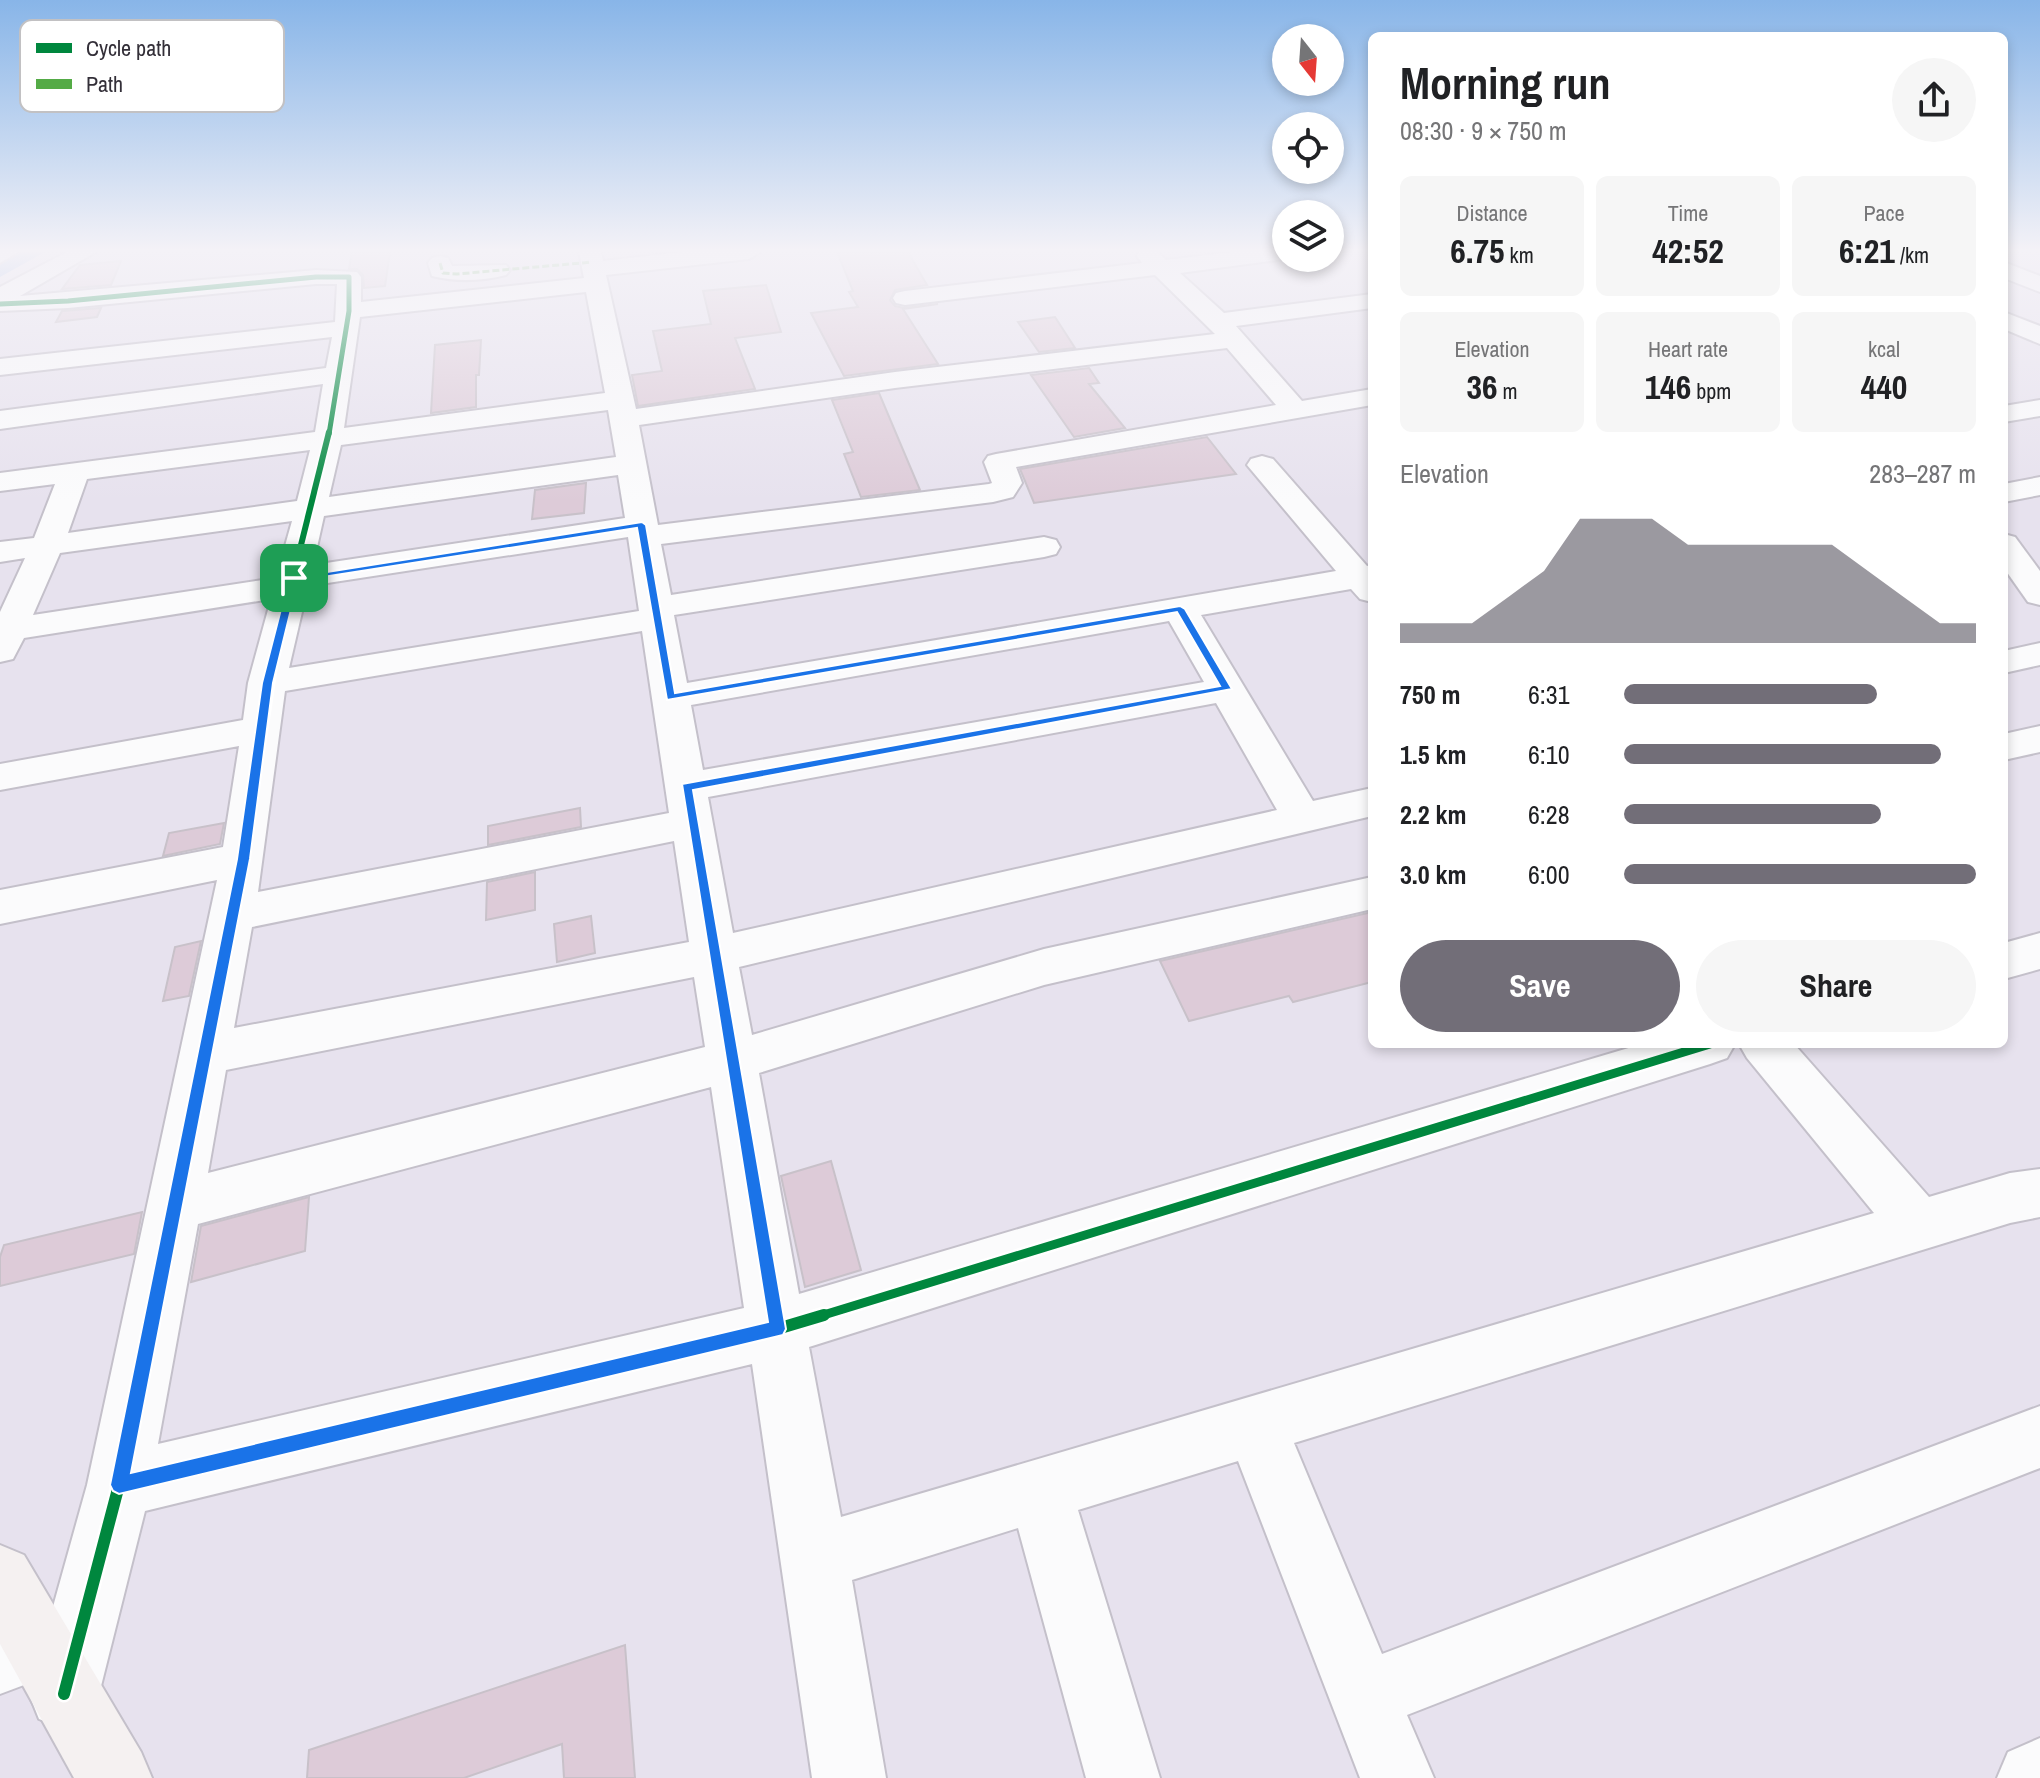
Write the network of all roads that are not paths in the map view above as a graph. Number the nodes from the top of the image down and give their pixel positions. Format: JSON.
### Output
{"nodes":[{"id":1,"x":148,"y":335,"type":"edge"},
{"id":2,"x":342,"y":335,"type":"edge"},
{"id":3,"x":606,"y":335,"type":"edge"},
{"id":4,"x":1193,"y":335,"type":"edge"},
{"id":5,"x":1230,"y":335,"type":"edge"},
{"id":6,"x":2040,"y":343,"type":"edge"},
{"id":7,"x":2008,"y":348,"type":"edge"},
{"id":8,"x":0,"y":367,"type":"edge"},
{"id":9,"x":338,"y":374,"type":"junction"},
{"id":10,"x":1358,"y":407,"type":"edge"},
{"id":11,"x":2040,"y":408,"type":"edge"},
{"id":12,"x":1295,"y":410,"type":"junction"},
{"id":13,"x":2008,"y":413,"type":"edge"},
{"id":14,"x":0,"y":420,"type":"edge"},
{"id":15,"x":624,"y":428,"type":"junction"},
{"id":16,"x":328,"y":438,"type":"junction"},
{"id":17,"x":1262,"y":465,"type":"dead end"},
{"id":18,"x":75,"y":472,"type":"junction"},
{"id":19,"x":0,"y":482,"type":"edge"},
{"id":20,"x":2040,"y":486,"type":"edge"},
{"id":21,"x":2008,"y":492,"type":"edge"},
{"id":22,"x":311,"y":508,"type":"junction"},
{"id":23,"x":643,"y":530,"type":"junction"},
{"id":24,"x":47,"y":545,"type":"junction"},
{"id":25,"x":1044,"y":547,"type":"dead end"},
{"id":26,"x":2019,"y":550,"type":"edge"},
{"id":27,"x":0,"y":552,"type":"edge"},
{"id":28,"x":292,"y":582,"type":"junction"},
{"id":29,"x":1368,"y":582,"type":"edge"},
{"id":30,"x":2040,"y":595,"type":"edge"},
{"id":31,"x":1180,"y":609,"type":"junction"},
{"id":32,"x":657,"y":613,"type":"junction"},
{"id":33,"x":4,"y":637,"type":"edge"},
{"id":34,"x":2040,"y":654,"type":"edge"},
{"id":35,"x":2008,"y":661,"type":"edge"},
{"id":36,"x":267,"y":683,"type":"junction"},
{"id":37,"x":1227,"y":689,"type":"junction"},
{"id":38,"x":671,"y":697,"type":"junction"},
{"id":39,"x":261,"y":729,"type":"junction"},
{"id":40,"x":2040,"y":739,"type":"edge"},
{"id":41,"x":2008,"y":746,"type":"edge"},
{"id":42,"x":0,"y":777,"type":"edge"},
{"id":43,"x":1368,"y":803,"type":"edge"},
{"id":44,"x":689,"y":805,"type":"junction"},
{"id":45,"x":1302,"y":817,"type":"junction"},
{"id":46,"x":243,"y":859,"type":"junction"},
{"id":47,"x":1368,"y":894,"type":"edge"},
{"id":48,"x":0,"y":907,"type":"edge"},
{"id":49,"x":232,"y":914,"type":"junction"},
{"id":50,"x":2040,"y":951,"type":"edge"},
{"id":51,"x":714,"y":955,"type":"junction"},
{"id":52,"x":2008,"y":960,"type":"edge"},
{"id":53,"x":1697,"y":1048,"type":"edge"},
{"id":54,"x":1767,"y":1048,"type":"edge"},
{"id":55,"x":204,"y":1054,"type":"junction"},
{"id":56,"x":732,"y":1061,"type":"junction"},
{"id":57,"x":174,"y":1206,"type":"junction"},
{"id":58,"x":2030,"y":1207,"type":"edge"},
{"id":59,"x":1919,"y":1226,"type":"junction"},
{"id":60,"x":777,"y":1329,"type":"junction"},
{"id":61,"x":1256,"y":1426,"type":"junction"},
{"id":62,"x":2040,"y":1437,"type":"edge"},
{"id":63,"x":119,"y":1485,"type":"junction"},
{"id":64,"x":1040,"y":1490,"type":"junction"},
{"id":65,"x":815,"y":1558,"type":"junction"},
{"id":66,"x":0,"y":1579,"type":"edge"},
{"id":67,"x":35,"y":1666,"type":"edge"},
{"id":68,"x":1364,"y":1696,"type":"junction"},
{"id":69,"x":2040,"y":1775,"type":"edge"},
{"id":70,"x":115,"y":1778,"type":"edge"},
{"id":71,"x":849,"y":1778,"type":"edge"},
{"id":72,"x":1123,"y":1778,"type":"edge"},
{"id":73,"x":1397,"y":1778,"type":"edge"},
{"id":74,"x":2034,"y":1778,"type":"edge"}],
"edges":[{"from":1,"to":8,"type":"street"},
{"from":2,"to":9,"type":"street"},
{"from":3,"to":15,"type":"street"},
{"from":4,"to":15,"type":"street"},
{"from":5,"to":12,"type":"street"},
{"from":6,"to":7,"type":"street"},
{"from":9,"to":14,"type":"street"},
{"from":9,"to":16,"type":"street"},
{"from":10,"to":12,"type":"street"},
{"from":11,"to":13,"type":"street"},
{"from":12,"to":23,"type":"street"},
{"from":15,"to":16,"type":"street"},
{"from":15,"to":22,"type":"street"},
{"from":15,"to":23,"type":"street"},
{"from":16,"to":18,"type":"street"},
{"from":16,"to":22,"type":"street"},
{"from":17,"to":29,"type":"street"},
{"from":18,"to":19,"type":"street"},
{"from":18,"to":24,"type":"street"},
{"from":20,"to":21,"type":"street"},
{"from":22,"to":24,"type":"street"},
{"from":22,"to":28,"type":"street"},
{"from":23,"to":28,"type":"street"},
{"from":23,"to":32,"type":"street"},
{"from":24,"to":27,"type":"street"},
{"from":24,"to":33,"type":"street"},
{"from":25,"to":32,"type":"street"},
{"from":26,"to":30,"type":"street"},
{"from":28,"to":33,"type":"street"},
{"from":28,"to":36,"type":"street"},
{"from":29,"to":31,"type":"street"},
{"from":31,"to":37,"type":"street"},
{"from":31,"to":38,"type":"street"},
{"from":32,"to":36,"type":"street"},
{"from":32,"to":38,"type":"street"},
{"from":34,"to":35,"type":"street"},
{"from":36,"to":39,"type":"street"},
{"from":37,"to":44,"type":"street"},
{"from":37,"to":45,"type":"street"},
{"from":38,"to":44,"type":"street"},
{"from":39,"to":42,"type":"street"},
{"from":39,"to":46,"type":"street"},
{"from":40,"to":41,"type":"street"},
{"from":43,"to":45,"type":"street"},
{"from":44,"to":49,"type":"street"},
{"from":44,"to":51,"type":"street"},
{"from":45,"to":51,"type":"street"},
{"from":46,"to":48,"type":"street"},
{"from":46,"to":49,"type":"street"},
{"from":47,"to":56,"type":"street"},
{"from":49,"to":55,"type":"street"},
{"from":50,"to":52,"type":"street"},
{"from":51,"to":55,"type":"street"},
{"from":51,"to":56,"type":"street"},
{"from":53,"to":60,"type":"street"},
{"from":54,"to":59,"type":"street"},
{"from":55,"to":57,"type":"street"},
{"from":56,"to":57,"type":"street"},
{"from":56,"to":60,"type":"street"},
{"from":57,"to":63,"type":"street"},
{"from":58,"to":59,"type":"street"},
{"from":59,"to":61,"type":"street"},
{"from":60,"to":63,"type":"street"},
{"from":60,"to":65,"type":"street"},
{"from":61,"to":64,"type":"street"},
{"from":61,"to":68,"type":"street"},
{"from":62,"to":68,"type":"street"},
{"from":63,"to":67,"type":"street"},
{"from":64,"to":65,"type":"street"},
{"from":64,"to":72,"type":"street"},
{"from":65,"to":71,"type":"street"},
{"from":66,"to":67,"type":"street"},
{"from":67,"to":70,"type":"street"},
{"from":68,"to":73,"type":"street"},
{"from":69,"to":74,"type":"street"}]}
